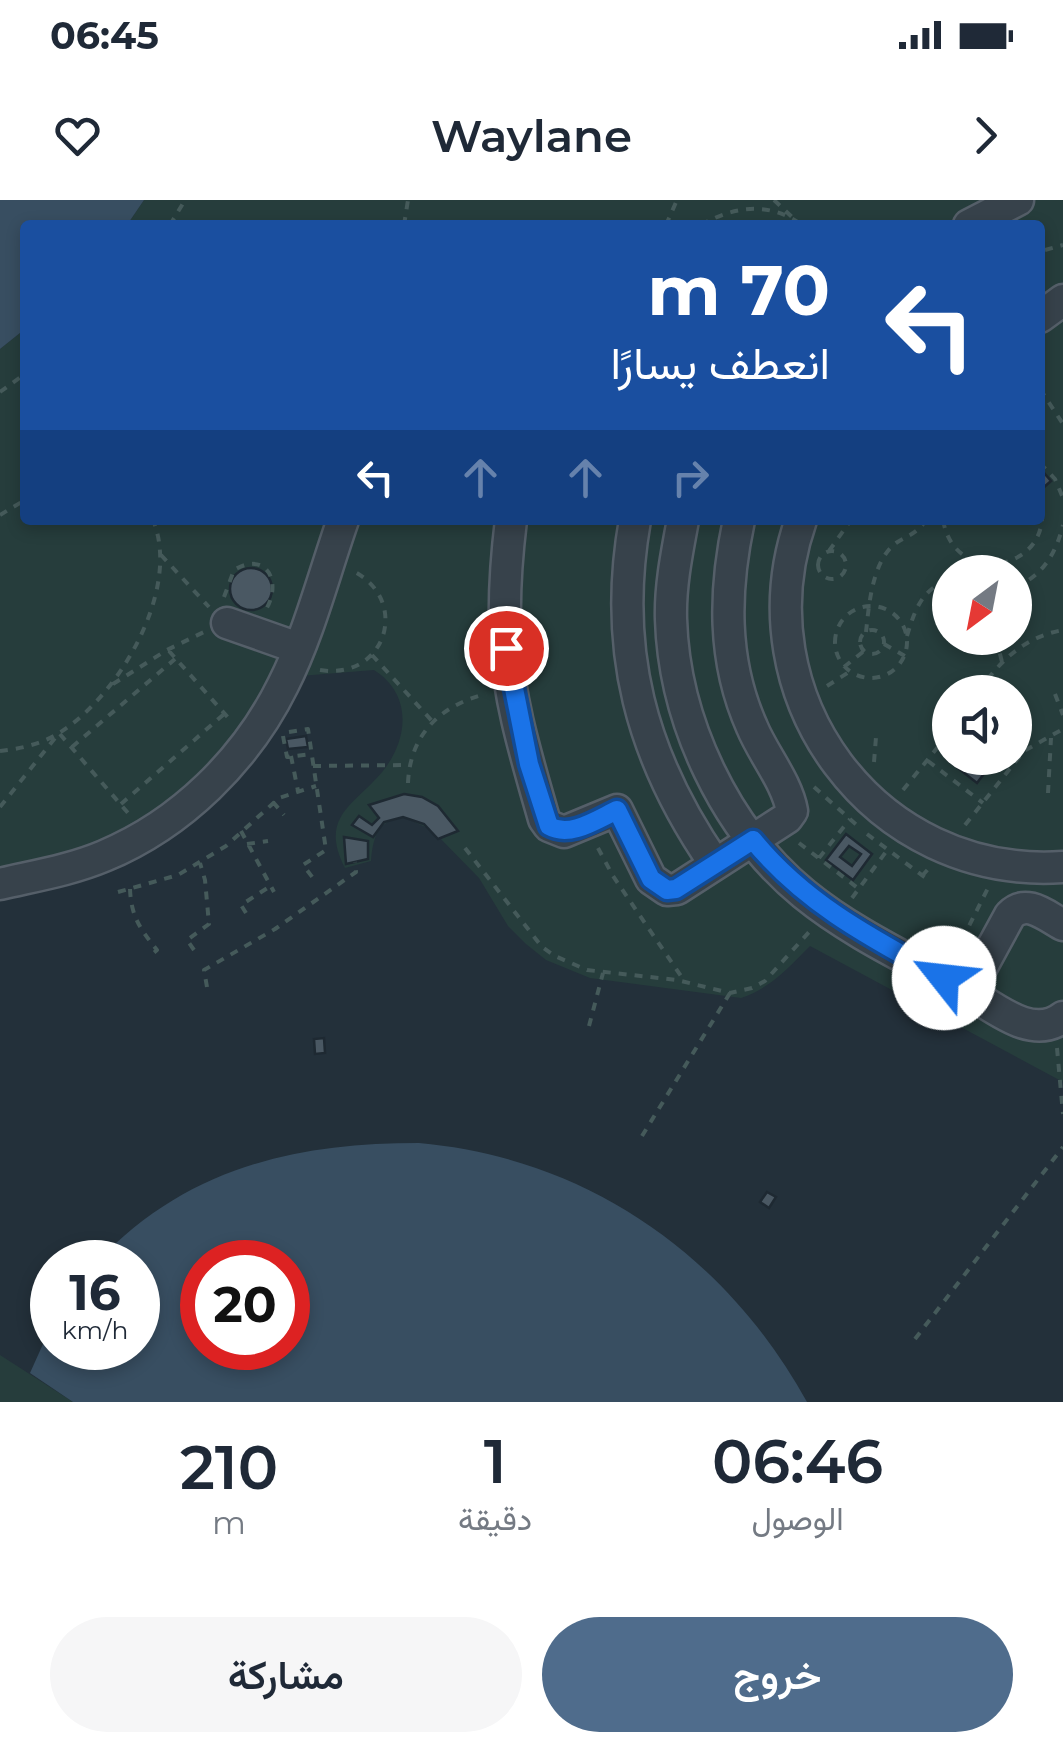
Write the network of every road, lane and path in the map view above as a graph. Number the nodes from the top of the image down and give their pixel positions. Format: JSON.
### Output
{"nodes":[{"id":1,"x":774,"y":200,"type":"edge"},
{"id":2,"x":1018,"y":200,"type":"edge"},
{"id":3,"x":710,"y":220,"type":"edge"},
{"id":4,"x":796,"y":220,"type":"joint"},
{"id":5,"x":979,"y":220,"type":"edge"},
{"id":6,"x":1063,"y":245,"type":"edge"},
{"id":7,"x":1045,"y":250,"type":"dead end"},
{"id":8,"x":1045,"y":397,"type":"edge"},
{"id":9,"x":1063,"y":424,"type":"edge"},
{"id":10,"x":1045,"y":468,"type":"edge"},
{"id":11,"x":1063,"y":498,"type":"edge"},
{"id":12,"x":155,"y":525,"type":"edge"},
{"id":13,"x":341,"y":525,"type":"edge"},
{"id":14,"x":511,"y":525,"type":"edge"},
{"id":15,"x":634,"y":525,"type":"edge"},
{"id":16,"x":682,"y":525,"type":"edge"},
{"id":17,"x":738,"y":525,"type":"edge"},
{"id":18,"x":801,"y":525,"type":"edge"},
{"id":19,"x":848,"y":525,"type":"edge"},
{"id":20,"x":924,"y":525,"type":"edge"},
{"id":21,"x":944,"y":525,"type":"edge"},
{"id":22,"x":1041,"y":525,"type":"edge"},
{"id":23,"x":1063,"y":525,"type":"edge"},
{"id":24,"x":1060,"y":544,"type":"edge"},
{"id":25,"x":830,"y":551,"type":"junction"},
{"id":26,"x":160,"y":554,"type":"junction"},
{"id":27,"x":964,"y":555,"type":"edge"},
{"id":28,"x":1019,"y":555,"type":"edge"},
{"id":29,"x":1032,"y":576,"type":"edge"},
{"id":30,"x":932,"y":589,"type":"edge"},
{"id":31,"x":869,"y":606,"type":"junction"},
{"id":32,"x":234,"y":624,"type":"junction"},
{"id":33,"x":1063,"y":630,"type":"edge"},
{"id":34,"x":866,"y":632,"type":"junction"},
{"id":35,"x":907,"y":638,"type":"junction"},
{"id":36,"x":884,"y":644,"type":"junction"},
{"id":37,"x":298,"y":648,"type":"junction"},
{"id":38,"x":167,"y":650,"type":"junction"},
{"id":39,"x":864,"y":651,"type":"junction"},
{"id":40,"x":372,"y":655,"type":"dead end"},
{"id":41,"x":1000,"y":655,"type":"edge"},
{"id":42,"x":905,"y":656,"type":"junction"},
{"id":43,"x":175,"y":659,"type":"junction"},
{"id":44,"x":1002,"y":662,"type":"junction"},
{"id":45,"x":844,"y":667,"type":"junction"},
{"id":46,"x":992,"y":675,"type":"edge"},
{"id":47,"x":512,"y":688,"type":"junction"},
{"id":48,"x":105,"y":690,"type":"junction"},
{"id":49,"x":1055,"y":694,"type":"dead end"},
{"id":50,"x":223,"y":715,"type":"junction"},
{"id":51,"x":1063,"y":715,"type":"edge"},
{"id":52,"x":432,"y":721,"type":"junction"},
{"id":53,"x":1063,"y":728,"type":"edge"},
{"id":54,"x":59,"y":734,"type":"junction"},
{"id":55,"x":253,"y":736,"type":"junction"},
{"id":56,"x":1051,"y":736,"type":"junction"},
{"id":57,"x":1032,"y":747,"type":"edge"},
{"id":58,"x":71,"y":748,"type":"junction"},
{"id":59,"x":0,"y":751,"type":"edge"},
{"id":60,"x":312,"y":754,"type":"junction"},
{"id":61,"x":291,"y":756,"type":"junction"},
{"id":62,"x":932,"y":756,"type":"edge"},
{"id":63,"x":928,"y":761,"type":"junction"},
{"id":64,"x":837,"y":764,"type":"junction"},
{"id":65,"x":410,"y":765,"type":"junction"},
{"id":66,"x":314,"y":766,"type":"junction"},
{"id":67,"x":1003,"y":775,"type":"edge"},
{"id":68,"x":408,"y":784,"type":"dead end"},
{"id":69,"x":316,"y":786,"type":"junction"},
{"id":70,"x":298,"y":790,"type":"junction"},
{"id":71,"x":1048,"y":793,"type":"dead end"},
{"id":72,"x":273,"y":802,"type":"junction"},
{"id":73,"x":983,"y":803,"type":"junction"},
{"id":74,"x":121,"y":804,"type":"junction"},
{"id":75,"x":0,"y":807,"type":"edge"},
{"id":76,"x":284,"y":815,"type":"dead end"},
{"id":77,"x":850,"y":820,"type":"dead end"},
{"id":78,"x":894,"y":820,"type":"junction"},
{"id":79,"x":586,"y":824,"type":"junction"},
{"id":80,"x":774,"y":824,"type":"junction"},
{"id":81,"x":241,"y":831,"type":"junction"},
{"id":82,"x":147,"y":834,"type":"junction"},
{"id":83,"x":268,"y":841,"type":"dead end"},
{"id":84,"x":248,"y":844,"type":"junction"},
{"id":85,"x":465,"y":848,"type":"dead end"},
{"id":86,"x":946,"y":848,"type":"junction"},
{"id":87,"x":818,"y":858,"type":"junction"},
{"id":88,"x":355,"y":862,"type":"dead end"},
{"id":89,"x":200,"y":863,"type":"junction"},
{"id":90,"x":715,"y":864,"type":"junction"},
{"id":91,"x":1000,"y":864,"type":"junction"},
{"id":92,"x":1063,"y":868,"type":"edge"},
{"id":93,"x":922,"y":876,"type":"dead end"},
{"id":94,"x":313,"y":878,"type":"dead end"},
{"id":95,"x":0,"y":884,"type":"edge"},
{"id":96,"x":130,"y":888,"type":"junction"},
{"id":97,"x":859,"y":889,"type":"junction"},
{"id":98,"x":118,"y":892,"type":"dead end"},
{"id":99,"x":246,"y":913,"type":"dead end"},
{"id":100,"x":827,"y":921,"type":"junction"},
{"id":101,"x":1063,"y":925,"type":"edge"},
{"id":102,"x":194,"y":950,"type":"dead end"},
{"id":103,"x":150,"y":956,"type":"dead end"},
{"id":104,"x":603,"y":972,"type":"junction"},
{"id":105,"x":685,"y":982,"type":"junction"},
{"id":106,"x":956,"y":985,"type":"junction"},
{"id":107,"x":207,"y":986,"type":"dead end"},
{"id":108,"x":730,"y":994,"type":"junction"},
{"id":109,"x":1058,"y":1020,"type":"edge"},
{"id":110,"x":589,"y":1026,"type":"dead end"},
{"id":111,"x":1063,"y":1114,"type":"edge"},
{"id":112,"x":642,"y":1136,"type":"dead end"},
{"id":113,"x":1063,"y":1147,"type":"edge"},
{"id":114,"x":915,"y":1339,"type":"dead end"}],
"edges":[{"from":1,"to":4,"type":"path"},
{"from":2,"to":5,"type":"lane"},
{"from":3,"to":4,"type":"path"},
{"from":6,"to":7,"type":"path"},
{"from":8,"to":9,"type":"path"},
{"from":10,"to":11,"type":"path"},
{"from":12,"to":26,"type":"path"},
{"from":13,"to":37,"type":"lane"},
{"from":14,"to":47,"type":"lane"},
{"from":15,"to":90,"type":"lane"},
{"from":16,"to":80,"type":"lane"},
{"from":17,"to":80,"type":"lane"},
{"from":18,"to":64,"type":"lane"},
{"from":19,"to":25,"type":"path"},
{"from":20,"to":31,"type":"path"},
{"from":21,"to":27,"type":"path"},
{"from":22,"to":28,"type":"path"},
{"from":23,"to":24,"type":"path"},
{"from":24,"to":29,"type":"path"},
{"from":25,"to":25,"type":"path"},
{"from":26,"to":32,"type":"path"},
{"from":26,"to":48,"type":"path"},
{"from":30,"to":35,"type":"path"},
{"from":31,"to":34,"type":"path"},
{"from":31,"to":35,"type":"path"},
{"from":31,"to":45,"type":"path"},
{"from":32,"to":32,"type":"path"},
{"from":32,"to":37,"type":"lane"},
{"from":32,"to":38,"type":"path"},
{"from":33,"to":44,"type":"path"},
{"from":34,"to":36,"type":"path"},
{"from":34,"to":39,"type":"path"},
{"from":35,"to":42,"type":"path"},
{"from":36,"to":39,"type":"path"},
{"from":36,"to":42,"type":"path"},
{"from":37,"to":55,"type":"lane"},
{"from":38,"to":43,"type":"path"},
{"from":38,"to":48,"type":"path"},
{"from":39,"to":45,"type":"path"},
{"from":40,"to":52,"type":"path"},
{"from":41,"to":44,"type":"path"},
{"from":42,"to":45,"type":"path"},
{"from":43,"to":50,"type":"path"},
{"from":43,"to":58,"type":"path"},
{"from":44,"to":46,"type":"path"},
{"from":47,"to":52,"type":"path"},
{"from":47,"to":79,"type":"lane"},
{"from":48,"to":54,"type":"path"},
{"from":49,"to":51,"type":"path"},
{"from":50,"to":55,"type":"path"},
{"from":50,"to":74,"type":"path"},
{"from":52,"to":65,"type":"path"},
{"from":53,"to":56,"type":"path"},
{"from":54,"to":58,"type":"path"},
{"from":54,"to":59,"type":"path"},
{"from":54,"to":75,"type":"path"},
{"from":55,"to":82,"type":"lane"},
{"from":56,"to":57,"type":"path"},
{"from":56,"to":71,"type":"path"},
{"from":58,"to":74,"type":"path"},
{"from":60,"to":61,"type":"path"},
{"from":60,"to":61,"type":"path"},
{"from":60,"to":66,"type":"path"},
{"from":61,"to":70,"type":"path"},
{"from":62,"to":63,"type":"path"},
{"from":63,"to":73,"type":"path"},
{"from":63,"to":78,"type":"path"},
{"from":64,"to":78,"type":"lane"},
{"from":64,"to":80,"type":"path"},
{"from":65,"to":66,"type":"path"},
{"from":65,"to":68,"type":"path"},
{"from":66,"to":69,"type":"path"},
{"from":67,"to":73,"type":"path"},
{"from":69,"to":70,"type":"path"},
{"from":69,"to":94,"type":"path"},
{"from":70,"to":72,"type":"path"},
{"from":72,"to":76,"type":"path"},
{"from":72,"to":81,"type":"path"},
{"from":73,"to":86,"type":"path"},
{"from":74,"to":82,"type":"path"},
{"from":77,"to":87,"type":"path"},
{"from":78,"to":86,"type":"lane"},
{"from":78,"to":97,"type":"path"},
{"from":79,"to":90,"type":"lane"},
{"from":79,"to":105,"type":"path"},
{"from":80,"to":87,"type":"path"},
{"from":80,"to":90,"type":"lane"},
{"from":80,"to":100,"type":"lane"},
{"from":81,"to":84,"type":"path"},
{"from":81,"to":89,"type":"path"},
{"from":82,"to":95,"type":"lane"},
{"from":83,"to":84,"type":"path"},
{"from":84,"to":99,"type":"path"},
{"from":85,"to":104,"type":"path"},
{"from":86,"to":91,"type":"lane"},
{"from":86,"to":93,"type":"path"},
{"from":87,"to":97,"type":"path"},
{"from":88,"to":107,"type":"path"},
{"from":89,"to":96,"type":"path"},
{"from":89,"to":102,"type":"path"},
{"from":91,"to":92,"type":"lane"},
{"from":91,"to":106,"type":"path"},
{"from":96,"to":98,"type":"path"},
{"from":96,"to":103,"type":"path"},
{"from":97,"to":100,"type":"path"},
{"from":100,"to":106,"type":"lane"},
{"from":100,"to":108,"type":"path"},
{"from":101,"to":106,"type":"lane"},
{"from":104,"to":105,"type":"path"},
{"from":104,"to":110,"type":"path"},
{"from":105,"to":108,"type":"path"},
{"from":106,"to":109,"type":"lane"},
{"from":108,"to":112,"type":"path"},
{"from":109,"to":111,"type":"path"},
{"from":113,"to":114,"type":"path"}]}
